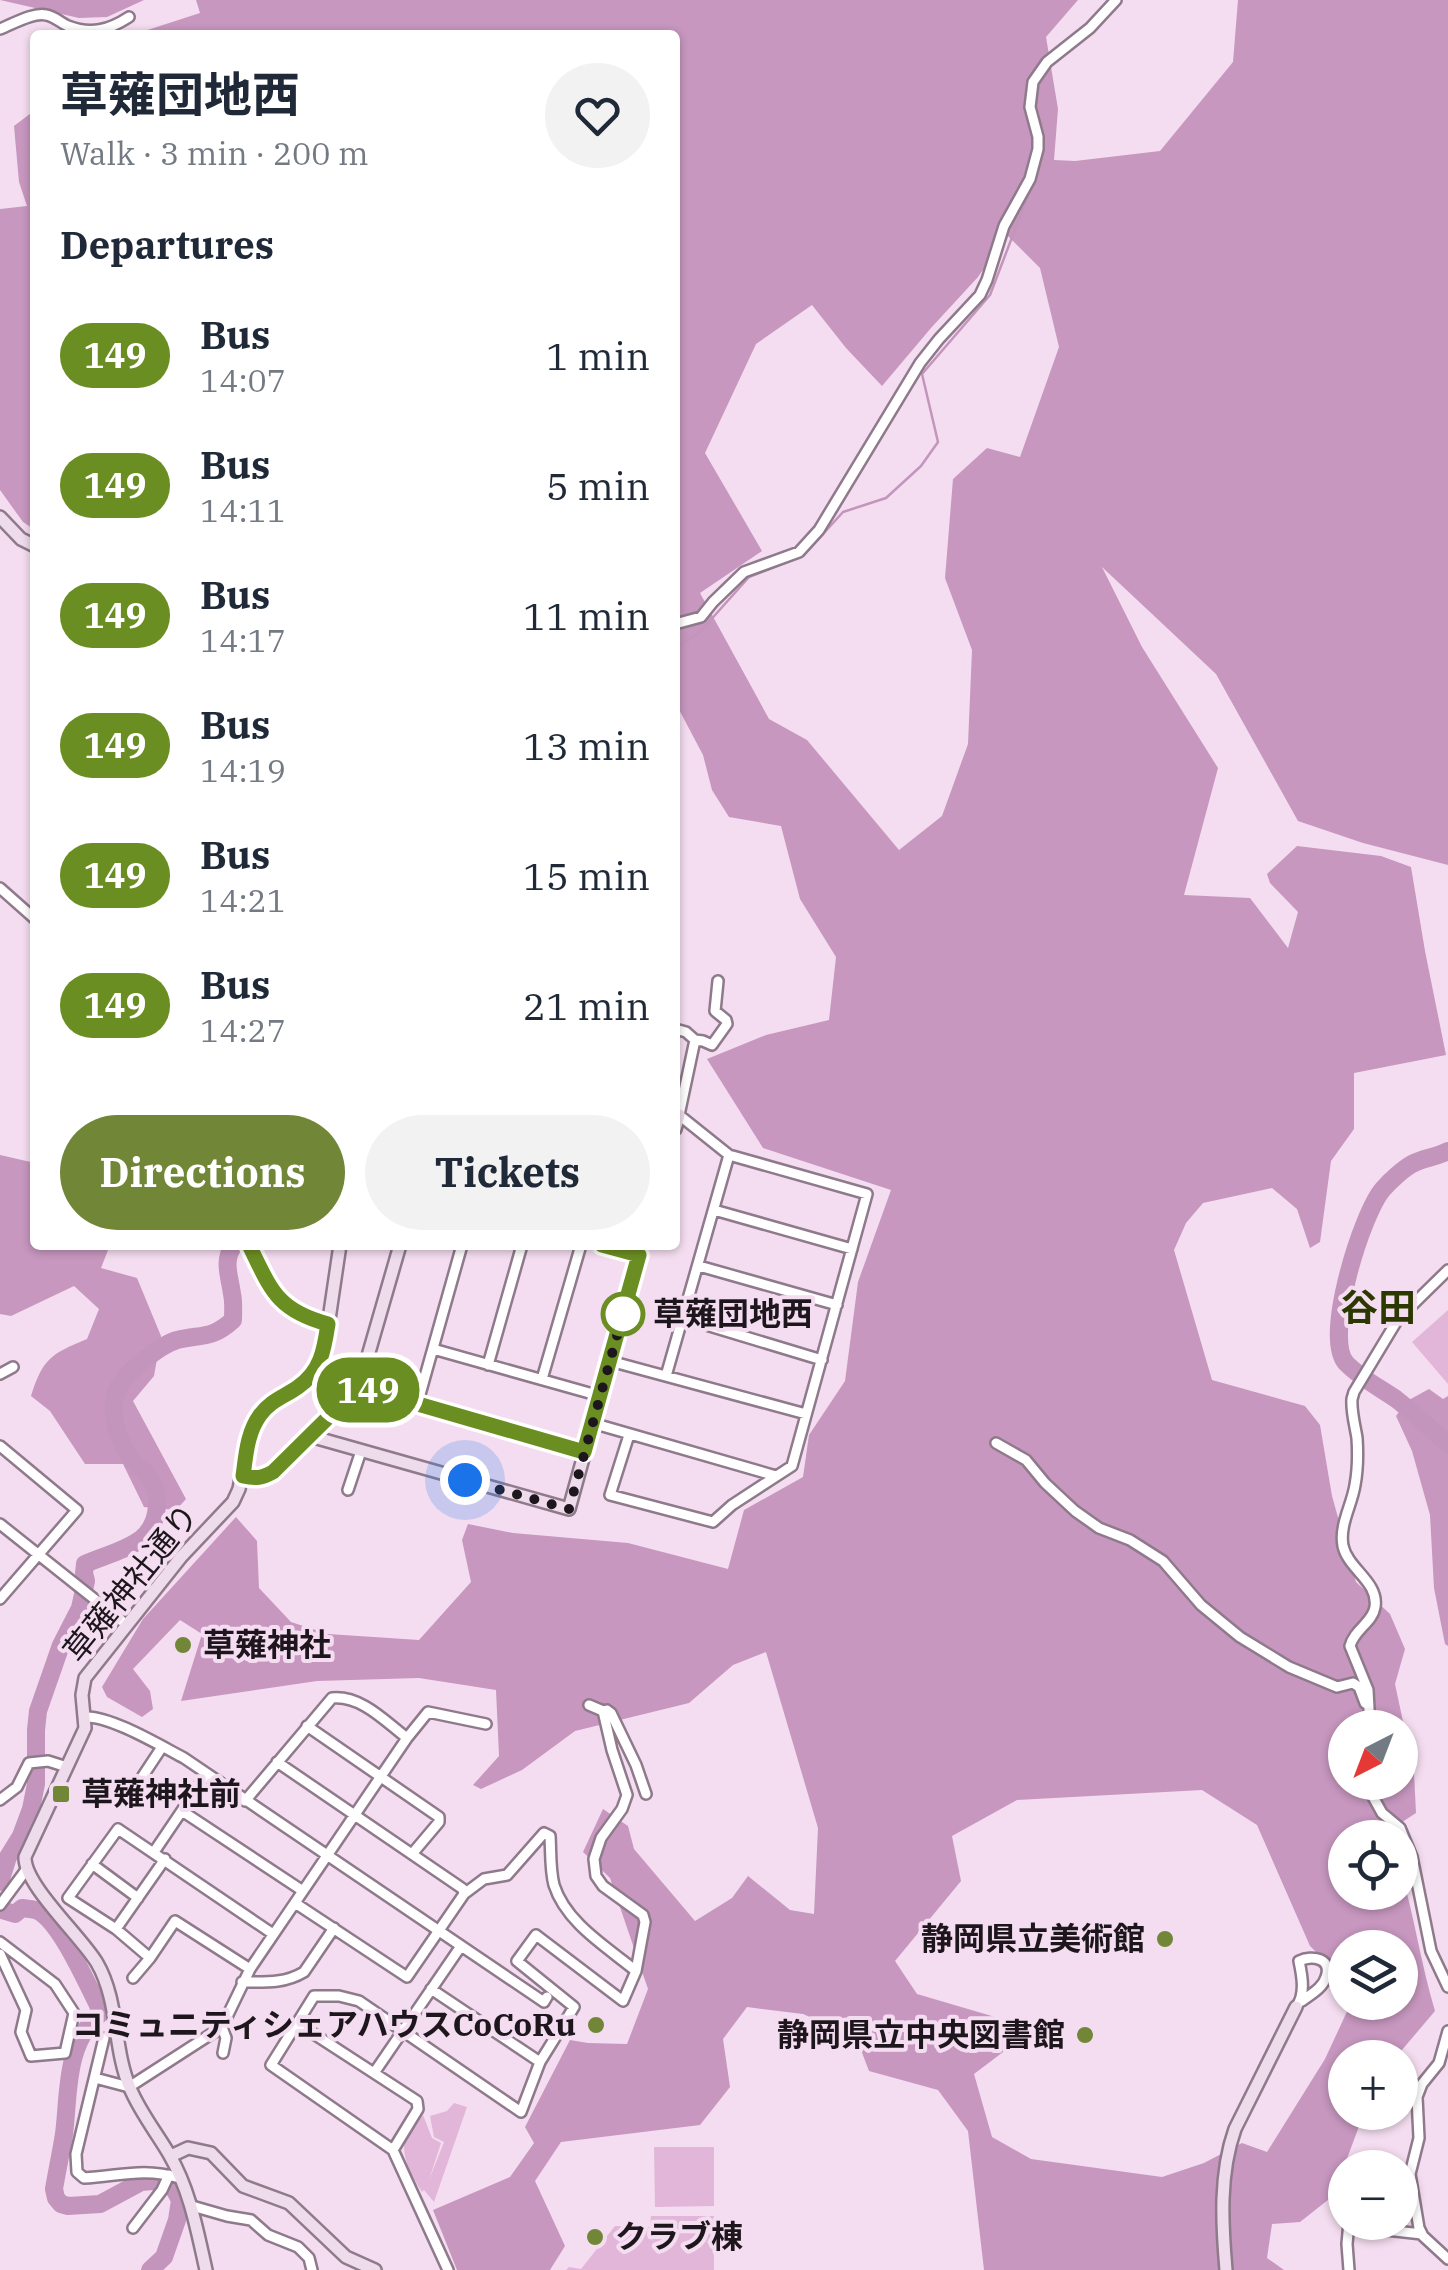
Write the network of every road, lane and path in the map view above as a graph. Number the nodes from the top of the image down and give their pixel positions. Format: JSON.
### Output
{"nodes":[{"id":1,"x":1116,"y":0,"type":"edge"},
{"id":2,"x":129,"y":18,"type":"dead end"},
{"id":3,"x":0,"y":29,"type":"edge"},
{"id":4,"x":87,"y":30,"type":"edge"},
{"id":5,"x":104,"y":30,"type":"edge"},
{"id":6,"x":0,"y":517,"type":"edge"},
{"id":7,"x":30,"y":543,"type":"edge"},
{"id":8,"x":680,"y":623,"type":"edge"},
{"id":9,"x":0,"y":888,"type":"edge"},
{"id":10,"x":30,"y":915,"type":"edge"},
{"id":11,"x":718,"y":981,"type":"dead end"},
{"id":12,"x":680,"y":1030,"type":"edge"},
{"id":13,"x":695,"y":1040,"type":"junction"},
{"id":14,"x":680,"y":1102,"type":"edge"},
{"id":15,"x":680,"y":1116,"type":"edge"},
{"id":16,"x":729,"y":1155,"type":"junction"},
{"id":17,"x":714,"y":1210,"type":"junction"},
{"id":18,"x":852,"y":1249,"type":"junction"},
{"id":19,"x":251,"y":1250,"type":"edge"},
{"id":20,"x":339,"y":1250,"type":"edge"},
{"id":21,"x":399,"y":1250,"type":"edge"},
{"id":22,"x":461,"y":1250,"type":"edge"},
{"id":23,"x":521,"y":1250,"type":"edge"},
{"id":24,"x":580,"y":1250,"type":"edge"},
{"id":25,"x":640,"y":1250,"type":"edge"},
{"id":26,"x":699,"y":1266,"type":"junction"},
{"id":27,"x":1448,"y":1270,"type":"edge"},
{"id":28,"x":837,"y":1305,"type":"junction"},
{"id":29,"x":683,"y":1318,"type":"junction"},
{"id":30,"x":328,"y":1324,"type":"junction"},
{"id":31,"x":433,"y":1349,"type":"junction"},
{"id":32,"x":822,"y":1360,"type":"junction"},
{"id":33,"x":610,"y":1361,"type":"junction"},
{"id":34,"x":488,"y":1365,"type":"junction"},
{"id":35,"x":13,"y":1367,"type":"dead end"},
{"id":36,"x":0,"y":1374,"type":"edge"},
{"id":37,"x":666,"y":1376,"type":"junction"},
{"id":38,"x":542,"y":1379,"type":"junction"},
{"id":39,"x":359,"y":1387,"type":"junction"},
{"id":40,"x":600,"y":1396,"type":"junction"},
{"id":41,"x":417,"y":1405,"type":"junction"},
{"id":42,"x":806,"y":1414,"type":"junction"},
{"id":43,"x":592,"y":1423,"type":"junction"},
{"id":44,"x":628,"y":1434,"type":"junction"},
{"id":45,"x":310,"y":1436,"type":"junction"},
{"id":46,"x":996,"y":1442,"type":"dead end"},
{"id":47,"x":0,"y":1446,"type":"edge"},
{"id":48,"x":361,"y":1451,"type":"junction"},
{"id":49,"x":584,"y":1452,"type":"junction"},
{"id":50,"x":243,"y":1476,"type":"junction"},
{"id":51,"x":776,"y":1476,"type":"junction"},
{"id":52,"x":348,"y":1490,"type":"dead end"},
{"id":53,"x":0,"y":1524,"type":"edge"},
{"id":54,"x":40,"y":1556,"type":"junction"},
{"id":55,"x":0,"y":1599,"type":"edge"},
{"id":56,"x":127,"y":1625,"type":"junction"},
{"id":57,"x":589,"y":1705,"type":"dead end"},
{"id":58,"x":1370,"y":1706,"type":"junction"},
{"id":59,"x":1370,"y":1710,"type":"edge"},
{"id":60,"x":602,"y":1711,"type":"junction"},
{"id":61,"x":85,"y":1718,"type":"junction"},
{"id":62,"x":486,"y":1724,"type":"dead end"},
{"id":63,"x":307,"y":1726,"type":"junction"},
{"id":64,"x":408,"y":1738,"type":"junction"},
{"id":65,"x":162,"y":1747,"type":"junction"},
{"id":66,"x":276,"y":1762,"type":"junction"},
{"id":67,"x":67,"y":1766,"type":"junction"},
{"id":68,"x":206,"y":1774,"type":"junction"},
{"id":69,"x":382,"y":1777,"type":"junction"},
{"id":70,"x":646,"y":1794,"type":"dead end"},
{"id":71,"x":0,"y":1800,"type":"edge"},
{"id":72,"x":126,"y":1800,"type":"dead end"},
{"id":73,"x":245,"y":1800,"type":"junction"},
{"id":74,"x":1375,"y":1800,"type":"edge"},
{"id":75,"x":182,"y":1811,"type":"junction"},
{"id":76,"x":355,"y":1817,"type":"junction"},
{"id":77,"x":154,"y":1852,"type":"junction"},
{"id":78,"x":412,"y":1854,"type":"junction"},
{"id":79,"x":327,"y":1856,"type":"junction"},
{"id":80,"x":165,"y":1859,"type":"junction"},
{"id":81,"x":92,"y":1864,"type":"junction"},
{"id":82,"x":26,"y":1870,"type":"junction"},
{"id":83,"x":303,"y":1891,"type":"junction"},
{"id":84,"x":464,"y":1894,"type":"junction"},
{"id":85,"x":138,"y":1898,"type":"junction"},
{"id":86,"x":2,"y":1902,"type":"edge"},
{"id":87,"x":295,"y":1903,"type":"junction"},
{"id":88,"x":334,"y":1928,"type":"junction"},
{"id":89,"x":116,"y":1929,"type":"junction"},
{"id":90,"x":439,"y":1932,"type":"junction"},
{"id":91,"x":274,"y":1934,"type":"junction"},
{"id":92,"x":0,"y":1942,"type":"edge"},
{"id":93,"x":461,"y":1946,"type":"junction"},
{"id":94,"x":0,"y":1954,"type":"edge"},
{"id":95,"x":150,"y":1958,"type":"junction"},
{"id":96,"x":250,"y":1970,"type":"junction"},
{"id":97,"x":636,"y":1971,"type":"junction"},
{"id":98,"x":133,"y":1978,"type":"dead end"},
{"id":99,"x":242,"y":1982,"type":"junction"},
{"id":100,"x":1448,"y":1986,"type":"edge"},
{"id":101,"x":431,"y":1988,"type":"junction"},
{"id":102,"x":547,"y":1998,"type":"dead end"},
{"id":103,"x":1299,"y":2004,"type":"junction"},
{"id":104,"x":297,"y":2023,"type":"junction"},
{"id":105,"x":222,"y":2027,"type":"junction"},
{"id":106,"x":402,"y":2031,"type":"junction"},
{"id":107,"x":1448,"y":2032,"type":"edge"},
{"id":108,"x":104,"y":2038,"type":"dead end"},
{"id":109,"x":224,"y":2053,"type":"dead end"},
{"id":110,"x":540,"y":2062,"type":"junction"},
{"id":111,"x":374,"y":2073,"type":"junction"},
{"id":112,"x":95,"y":2078,"type":"junction"},
{"id":113,"x":130,"y":2087,"type":"junction"},
{"id":114,"x":393,"y":2150,"type":"junction"},
{"id":115,"x":170,"y":2156,"type":"junction"},
{"id":116,"x":172,"y":2177,"type":"junction"},
{"id":117,"x":192,"y":2206,"type":"junction"},
{"id":118,"x":133,"y":2228,"type":"dead end"},
{"id":119,"x":1418,"y":2234,"type":"edge"},
{"id":120,"x":1422,"y":2234,"type":"junction"},
{"id":121,"x":1347,"y":2240,"type":"edge"},
{"id":122,"x":1448,"y":2259,"type":"edge"},
{"id":123,"x":206,"y":2270,"type":"edge"},
{"id":124,"x":312,"y":2270,"type":"edge"},
{"id":125,"x":374,"y":2270,"type":"edge"},
{"id":126,"x":448,"y":2270,"type":"edge"},
{"id":127,"x":1226,"y":2270,"type":"edge"},
{"id":128,"x":1349,"y":2270,"type":"edge"}],
"edges":[{"from":1,"to":8,"type":"street"},
{"from":2,"to":5,"type":"street"},
{"from":3,"to":4,"type":"street"},
{"from":6,"to":7,"type":"street"},
{"from":9,"to":10,"type":"street"},
{"from":11,"to":13,"type":"street"},
{"from":12,"to":13,"type":"street"},
{"from":13,"to":14,"type":"street"},
{"from":15,"to":16,"type":"street"},
{"from":16,"to":17,"type":"street"},
{"from":16,"to":18,"type":"street"},
{"from":17,"to":18,"type":"street"},
{"from":17,"to":26,"type":"street"},
{"from":18,"to":28,"type":"street"},
{"from":19,"to":30,"type":"street"},
{"from":20,"to":30,"type":"street","name":"草薙神社通り"},
{"from":21,"to":39,"type":"street"},
{"from":22,"to":31,"type":"street"},
{"from":23,"to":34,"type":"street"},
{"from":24,"to":38,"type":"street"},
{"from":25,"to":33,"type":"street"},
{"from":26,"to":28,"type":"street"},
{"from":26,"to":29,"type":"street"},
{"from":27,"to":58,"type":"street"},
{"from":28,"to":32,"type":"street"},
{"from":29,"to":32,"type":"street"},
{"from":29,"to":37,"type":"street"},
{"from":30,"to":50,"type":"street","name":"草薙神社通り"},
{"from":31,"to":34,"type":"street"},
{"from":31,"to":41,"type":"street"},
{"from":32,"to":42,"type":"street"},
{"from":33,"to":37,"type":"street"},
{"from":33,"to":40,"type":"street"},
{"from":34,"to":38,"type":"street"},
{"from":35,"to":36,"type":"street"},
{"from":37,"to":42,"type":"street"},
{"from":38,"to":40,"type":"street"},
{"from":39,"to":41,"type":"street"},
{"from":39,"to":45,"type":"street"},
{"from":40,"to":43,"type":"street"},
{"from":41,"to":49,"type":"street"},
{"from":42,"to":51,"type":"street"},
{"from":43,"to":44,"type":"street"},
{"from":43,"to":49,"type":"street"},
{"from":44,"to":51,"type":"street"},
{"from":44,"to":51,"type":"street"},
{"from":45,"to":48,"type":"street"},
{"from":45,"to":50,"type":"street"},
{"from":46,"to":58,"type":"street"},
{"from":47,"to":54,"type":"street"},
{"from":48,"to":49,"type":"street"},
{"from":48,"to":52,"type":"street"},
{"from":50,"to":56,"type":"street","name":"草薙神社通り"},
{"from":53,"to":54,"type":"street"},
{"from":54,"to":55,"type":"street"},
{"from":54,"to":56,"type":"street"},
{"from":56,"to":61,"type":"street","name":"草薙神社通り"},
{"from":57,"to":60,"type":"street"},
{"from":58,"to":59,"type":"street"},
{"from":60,"to":70,"type":"street"},
{"from":60,"to":97,"type":"street"},
{"from":61,"to":65,"type":"street"},
{"from":61,"to":67,"type":"street","name":"草薙神社通り"},
{"from":62,"to":64,"type":"street"},
{"from":63,"to":64,"type":"street"},
{"from":63,"to":66,"type":"street"},
{"from":63,"to":69,"type":"street"},
{"from":64,"to":69,"type":"street"},
{"from":65,"to":68,"type":"street"},
{"from":65,"to":72,"type":"street"},
{"from":66,"to":73,"type":"street"},
{"from":66,"to":76,"type":"street"},
{"from":67,"to":71,"type":"street"},
{"from":67,"to":82,"type":"street","name":"草薙神社通り"},
{"from":68,"to":73,"type":"street"},
{"from":68,"to":75,"type":"street"},
{"from":69,"to":76,"type":"street"},
{"from":69,"to":78,"type":"street"},
{"from":73,"to":79,"type":"street"},
{"from":74,"to":100,"type":"street"},
{"from":75,"to":77,"type":"street"},
{"from":75,"to":83,"type":"street"},
{"from":76,"to":78,"type":"street"},
{"from":76,"to":79,"type":"street"},
{"from":77,"to":80,"type":"street"},
{"from":77,"to":81,"type":"street"},
{"from":78,"to":84,"type":"street"},
{"from":79,"to":83,"type":"street"},
{"from":79,"to":90,"type":"street"},
{"from":80,"to":85,"type":"street"},
{"from":80,"to":91,"type":"street"},
{"from":81,"to":85,"type":"street"},
{"from":81,"to":89,"type":"street"},
{"from":82,"to":86,"type":"street"},
{"from":82,"to":113,"type":"street"},
{"from":83,"to":87,"type":"street"},
{"from":84,"to":90,"type":"street"},
{"from":84,"to":97,"type":"street"},
{"from":85,"to":89,"type":"street"},
{"from":87,"to":88,"type":"street"},
{"from":87,"to":91,"type":"street"},
{"from":88,"to":90,"type":"street"},
{"from":88,"to":99,"type":"street"},
{"from":89,"to":95,"type":"street"},
{"from":90,"to":93,"type":"street"},
{"from":91,"to":96,"type":"street"},
{"from":92,"to":94,"type":"street"},
{"from":93,"to":101,"type":"street"},
{"from":93,"to":102,"type":"street"},
{"from":95,"to":96,"type":"street"},
{"from":95,"to":98,"type":"street"},
{"from":96,"to":99,"type":"street"},
{"from":97,"to":110,"type":"street"},
{"from":99,"to":105,"type":"street"},
{"from":101,"to":106,"type":"street"},
{"from":101,"to":110,"type":"street"},
{"from":103,"to":103,"type":"street"},
{"from":103,"to":127,"type":"street"},
{"from":104,"to":106,"type":"street"},
{"from":104,"to":111,"type":"street"},
{"from":104,"to":114,"type":"street"},
{"from":105,"to":109,"type":"street"},
{"from":105,"to":113,"type":"street"},
{"from":106,"to":110,"type":"street"},
{"from":106,"to":111,"type":"street"},
{"from":107,"to":120,"type":"street"},
{"from":108,"to":112,"type":"street"},
{"from":111,"to":114,"type":"street"},
{"from":112,"to":113,"type":"street"},
{"from":112,"to":116,"type":"street"},
{"from":113,"to":115,"type":"street"},
{"from":114,"to":126,"type":"street"},
{"from":115,"to":116,"type":"street"},
{"from":115,"to":125,"type":"street"},
{"from":116,"to":117,"type":"street"},
{"from":116,"to":118,"type":"street"},
{"from":117,"to":123,"type":"street"},
{"from":117,"to":124,"type":"street"},
{"from":119,"to":120,"type":"street"},
{"from":120,"to":122,"type":"street"},
{"from":121,"to":128,"type":"street"}]}
